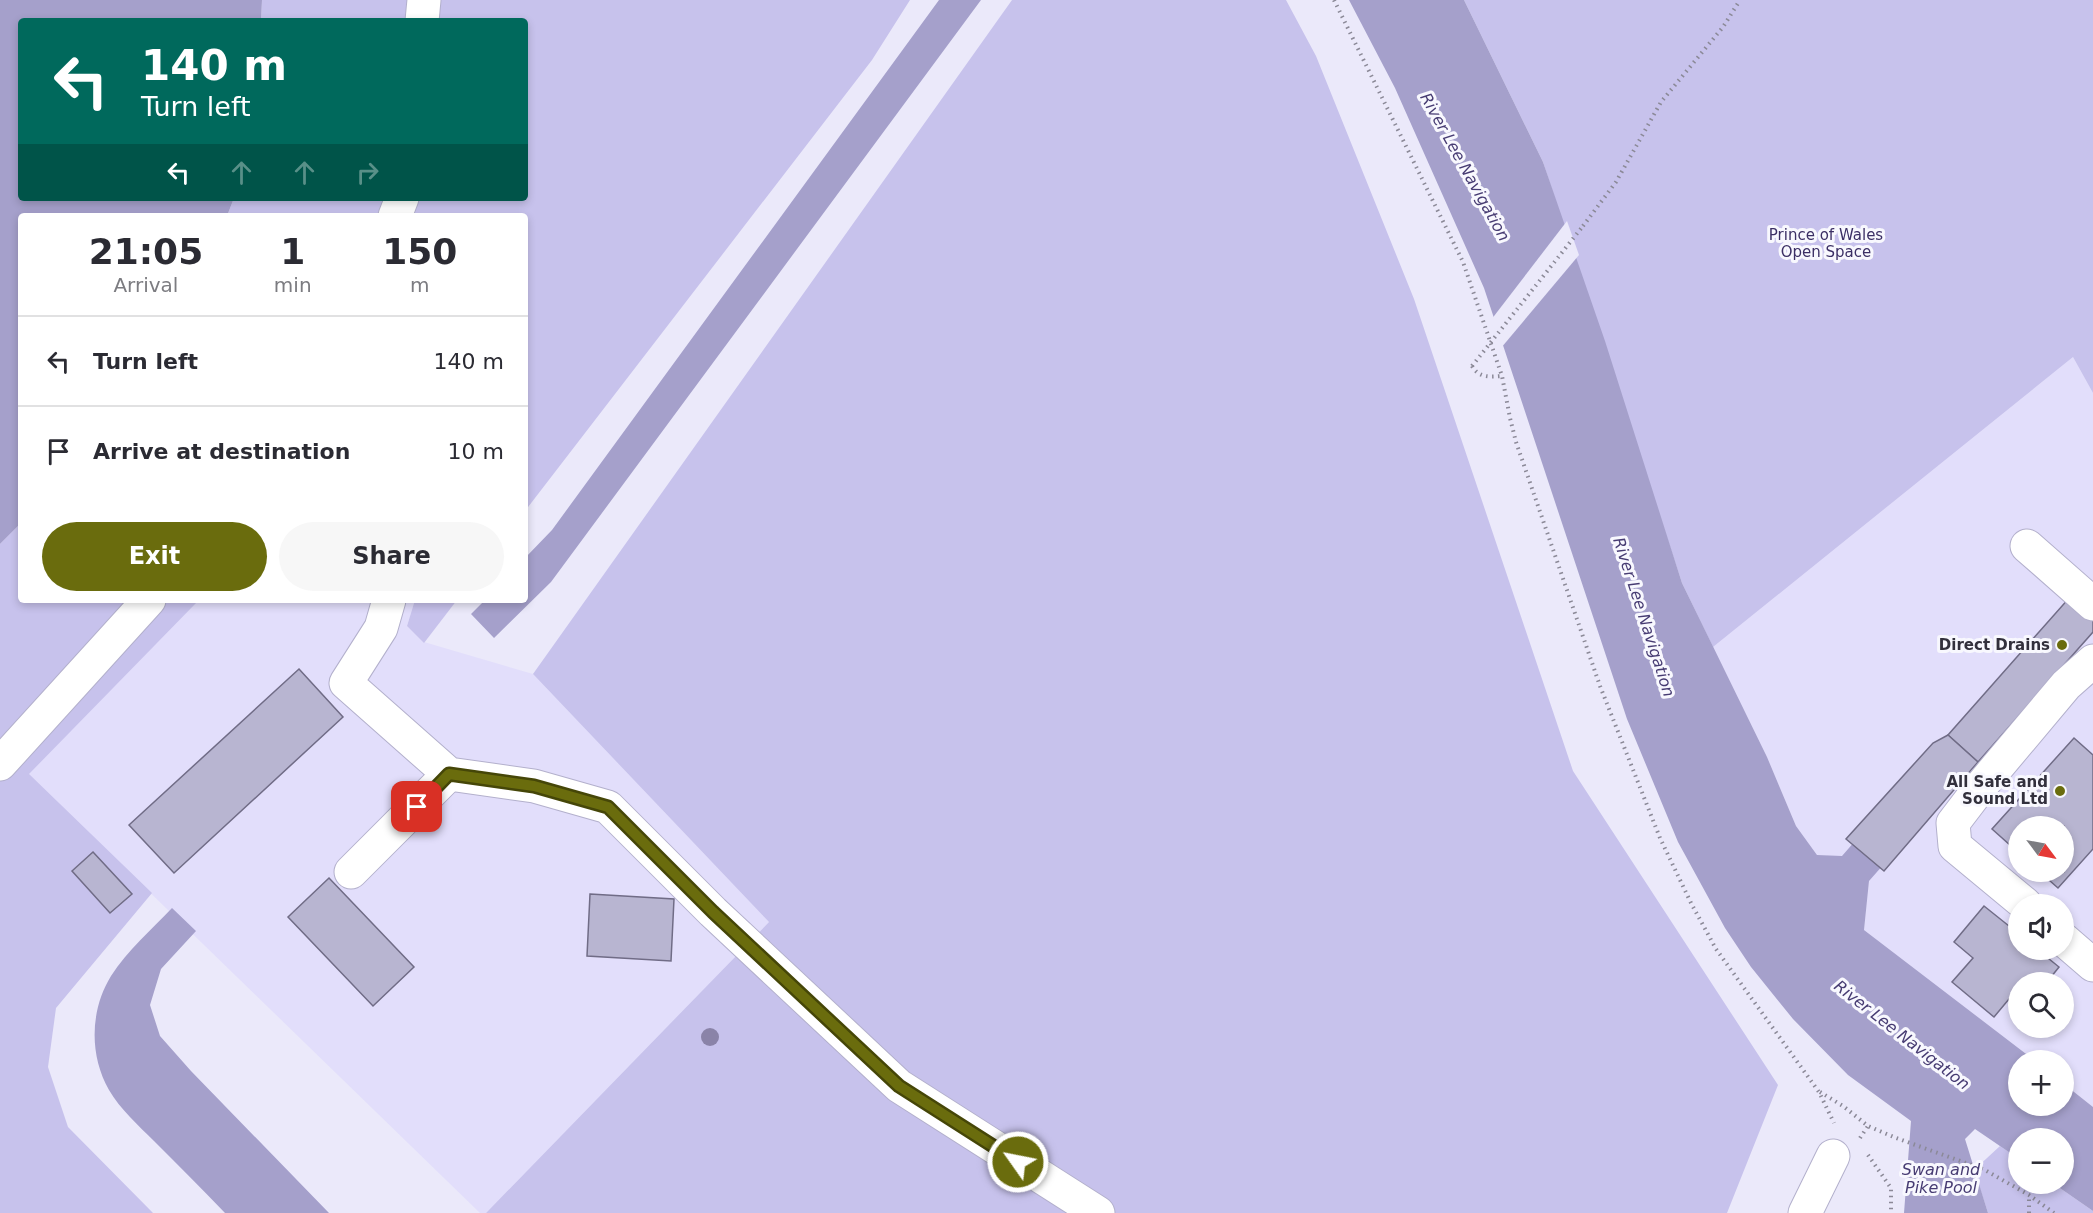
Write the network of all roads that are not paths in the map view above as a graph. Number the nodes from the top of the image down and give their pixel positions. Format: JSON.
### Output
{"nodes":[{"id":1,"x":424,"y":0,"type":"edge"},
{"id":2,"x":422,"y":18,"type":"edge"},
{"id":3,"x":2027,"y":546,"type":"dead end"},
{"id":4,"x":146,"y":603,"type":"edge"},
{"id":5,"x":388,"y":603,"type":"edge"},
{"id":6,"x":2093,"y":604,"type":"edge"},
{"id":7,"x":2093,"y":662,"type":"edge"},
{"id":8,"x":0,"y":764,"type":"edge"},
{"id":9,"x":449,"y":774,"type":"junction"},
{"id":10,"x":351,"y":872,"type":"dead end"},
{"id":11,"x":2013,"y":894,"type":"edge"},
{"id":12,"x":2074,"y":949,"type":"edge"},
{"id":13,"x":2093,"y":965,"type":"edge"},
{"id":14,"x":1844,"y":1144,"type":"road end"},
{"id":15,"x":1098,"y":1213,"type":"edge"},
{"id":16,"x":1805,"y":1213,"type":"edge"}],
"edges":[{"from":1,"to":2,"type":"lane"},
{"from":3,"to":6,"type":"lane"},
{"from":4,"to":8,"type":"lane"},
{"from":5,"to":9,"type":"lane"},
{"from":7,"to":11,"type":"lane"},
{"from":9,"to":10,"type":"lane"},
{"from":9,"to":15,"type":"lane"},
{"from":12,"to":13,"type":"lane"},
{"from":14,"to":16,"type":"lane"}]}
